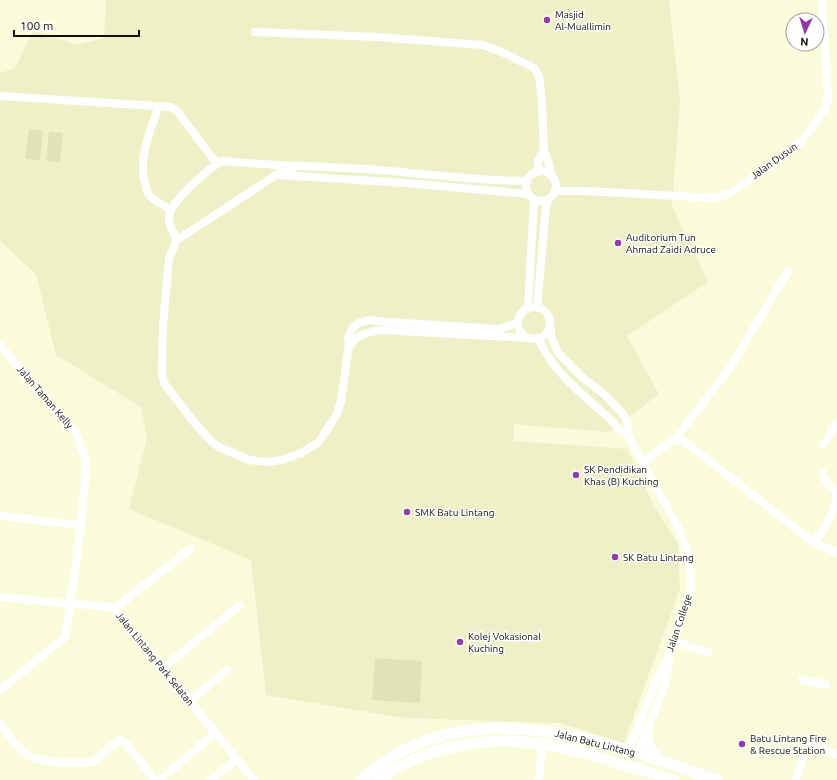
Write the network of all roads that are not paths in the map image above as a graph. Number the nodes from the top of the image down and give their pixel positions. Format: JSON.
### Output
{"nodes":[{"id":1,"x":822,"y":0,"type":"edge"},
{"id":2,"x":255,"y":32,"type":"dead end"},
{"id":3,"x":0,"y":96,"type":"edge"},
{"id":4,"x":159,"y":106,"type":"junction"},
{"id":5,"x":544,"y":151,"type":"junction"},
{"id":6,"x":217,"y":164,"type":"junction"},
{"id":7,"x":296,"y":167,"type":"junction"},
{"id":8,"x":377,"y":170,"type":"junction"},
{"id":9,"x":537,"y":172,"type":"junction"},
{"id":10,"x":276,"y":175,"type":"junction"},
{"id":11,"x":553,"y":178,"type":"junction"},
{"id":12,"x":373,"y":181,"type":"junction"},
{"id":13,"x":527,"y":181,"type":"junction"},
{"id":14,"x":556,"y":191,"type":"junction"},
{"id":15,"x":585,"y":191,"type":"junction"},
{"id":16,"x":531,"y":197,"type":"junction"},
{"id":17,"x":549,"y":199,"type":"junction"},
{"id":18,"x":170,"y":210,"type":"junction"},
{"id":19,"x":177,"y":240,"type":"junction"},
{"id":20,"x":788,"y":271,"type":"dead end"},
{"id":21,"x":528,"y":308,"type":"junction"},
{"id":22,"x":537,"y":308,"type":"junction"},
{"id":23,"x":518,"y":323,"type":"junction"},
{"id":24,"x":550,"y":324,"type":"junction"},
{"id":25,"x":534,"y":338,"type":"junction"},
{"id":26,"x":0,"y":345,"type":"edge"},
{"id":27,"x":347,"y":353,"type":"junction"},
{"id":28,"x":837,"y":424,"type":"edge"},
{"id":29,"x":627,"y":434,"type":"junction"},
{"id":30,"x":679,"y":439,"type":"junction"},
{"id":31,"x":823,"y":446,"type":"dead end"},
{"id":32,"x":643,"y":463,"type":"junction"},
{"id":33,"x":823,"y":473,"type":"dead end"},
{"id":34,"x":0,"y":516,"type":"edge"},
{"id":35,"x":81,"y":525,"type":"junction"},
{"id":36,"x":814,"y":543,"type":"junction"},
{"id":37,"x":190,"y":549,"type":"dead end"},
{"id":38,"x":837,"y":552,"type":"edge"},
{"id":39,"x":0,"y":597,"type":"edge"},
{"id":40,"x":70,"y":604,"type":"junction"},
{"id":41,"x":240,"y":605,"type":"dead end"},
{"id":42,"x":114,"y":609,"type":"junction"},
{"id":43,"x":674,"y":641,"type":"junction"},
{"id":44,"x":670,"y":653,"type":"junction"},
{"id":45,"x":709,"y":653,"type":"dead end"},
{"id":46,"x":162,"y":669,"type":"junction"},
{"id":47,"x":227,"y":670,"type":"dead end"},
{"id":48,"x":802,"y":679,"type":"dead end"},
{"id":49,"x":656,"y":681,"type":"junction"},
{"id":50,"x":665,"y":685,"type":"junction"},
{"id":51,"x":826,"y":685,"type":"dead end"},
{"id":52,"x":0,"y":690,"type":"edge"},
{"id":53,"x":190,"y":701,"type":"junction"},
{"id":54,"x":0,"y":724,"type":"edge"},
{"id":55,"x":646,"y":731,"type":"junction"},
{"id":56,"x":215,"y":733,"type":"junction"},
{"id":57,"x":542,"y":744,"type":"junction"},
{"id":58,"x":589,"y":754,"type":"junction"},
{"id":59,"x":632,"y":754,"type":"junction"},
{"id":60,"x":837,"y":754,"type":"edge"},
{"id":61,"x":237,"y":759,"type":"junction"},
{"id":62,"x":661,"y":761,"type":"junction"},
{"id":63,"x":656,"y":774,"type":"junction"},
{"id":64,"x":252,"y":779,"type":"edge"},
{"id":65,"x":155,"y":780,"type":"edge"},
{"id":66,"x":160,"y":780,"type":"edge"},
{"id":67,"x":211,"y":780,"type":"edge"},
{"id":68,"x":361,"y":780,"type":"edge"},
{"id":69,"x":378,"y":780,"type":"edge"},
{"id":70,"x":539,"y":780,"type":"edge"},
{"id":71,"x":670,"y":780,"type":"edge"},
{"id":72,"x":716,"y":780,"type":"edge"},
{"id":73,"x":796,"y":780,"type":"edge"}],
"edges":[{"from":1,"to":15,"type":"street","name":"Jalan Dusun"},
{"from":2,"to":5,"type":"street"},
{"from":3,"to":4,"type":"street"},
{"from":4,"to":6,"type":"street"},
{"from":4,"to":18,"type":"street"},
{"from":5,"to":9,"type":"street"},
{"from":5,"to":11,"type":"street"},
{"from":6,"to":7,"type":"street"},
{"from":6,"to":18,"type":"street"},
{"from":7,"to":8,"type":"street"},
{"from":7,"to":10,"type":"street"},
{"from":8,"to":12,"type":"street"},
{"from":8,"to":13,"type":"street"},
{"from":9,"to":11,"type":"street"},
{"from":9,"to":13,"type":"street"},
{"from":10,"to":12,"type":"street"},
{"from":10,"to":19,"type":"street"},
{"from":11,"to":14,"type":"street"},
{"from":11,"to":15,"type":"street"},
{"from":12,"to":16,"type":"street"},
{"from":13,"to":16,"type":"street"},
{"from":14,"to":15,"type":"street"},
{"from":14,"to":17,"type":"street"},
{"from":16,"to":17,"type":"street"},
{"from":16,"to":21,"type":"street"},
{"from":17,"to":22,"type":"street"},
{"from":18,"to":19,"type":"street"},
{"from":19,"to":27,"type":"street"},
{"from":20,"to":30,"type":"street"},
{"from":21,"to":22,"type":"street"},
{"from":21,"to":23,"type":"street"},
{"from":22,"to":24,"type":"street"},
{"from":23,"to":25,"type":"street"},
{"from":23,"to":27,"type":"street"},
{"from":24,"to":25,"type":"street"},
{"from":24,"to":29,"type":"street"},
{"from":25,"to":27,"type":"street"},
{"from":25,"to":29,"type":"street"},
{"from":26,"to":35,"type":"street","name":"Jalan Taman Kelly"},
{"from":28,"to":31,"type":"street"},
{"from":29,"to":32,"type":"street","name":"Jalan College"},
{"from":30,"to":32,"type":"street"},
{"from":30,"to":36,"type":"street"},
{"from":32,"to":43,"type":"street","name":"Jalan College"},
{"from":33,"to":36,"type":"street"},
{"from":34,"to":35,"type":"street"},
{"from":35,"to":40,"type":"street","name":"Jalan Taman Kelly"},
{"from":36,"to":38,"type":"street"},
{"from":37,"to":42,"type":"street"},
{"from":39,"to":40,"type":"street","name":"Jalan Lintang Park Selatan"},
{"from":40,"to":42,"type":"street","name":"Jalan Lintang Park Selatan"},
{"from":40,"to":52,"type":"street","name":"Jalan Taman Kelly"},
{"from":41,"to":46,"type":"street"},
{"from":42,"to":46,"type":"street","name":"Jalan Lintang Park Selatan"},
{"from":43,"to":44,"type":"street","name":"Jalan College"},
{"from":43,"to":45,"type":"street"},
{"from":44,"to":49,"type":"street","name":"Jalan College"},
{"from":44,"to":50,"type":"street"},
{"from":46,"to":53,"type":"street","name":"Jalan Lintang Park Selatan"},
{"from":47,"to":53,"type":"street"},
{"from":48,"to":51,"type":"street"},
{"from":49,"to":50,"type":"street"},
{"from":49,"to":59,"type":"street","name":"Jalan College"},
{"from":50,"to":55,"type":"street"},
{"from":53,"to":56,"type":"street","name":"Jalan Lintang Park Selatan"},
{"from":54,"to":65,"type":"street"},
{"from":55,"to":59,"type":"street"},
{"from":55,"to":62,"type":"main road"},
{"from":56,"to":61,"type":"street","name":"Jalan Lintang Park Selatan"},
{"from":56,"to":66,"type":"street"},
{"from":57,"to":58,"type":"main road","name":"Jalan Batu Lintang"},
{"from":57,"to":69,"type":"main road","name":"Jalan Batu Lintang"},
{"from":57,"to":70,"type":"street"},
{"from":58,"to":59,"type":"main road"},
{"from":58,"to":63,"type":"main road","name":"Jalan Batu Lintang"},
{"from":59,"to":62,"type":"main road","name":"Jalan Batu Lintang"},
{"from":59,"to":63,"type":"main road"},
{"from":59,"to":68,"type":"main road","name":"Jalan Batu Lintang"},
{"from":60,"to":73,"type":"street"},
{"from":61,"to":64,"type":"street","name":"Jalan Lintang Park Selatan"},
{"from":61,"to":67,"type":"street"},
{"from":62,"to":72,"type":"main road","name":"Jalan Batu Lintang"},
{"from":63,"to":71,"type":"main road","name":"Jalan Batu Lintang"}]}
